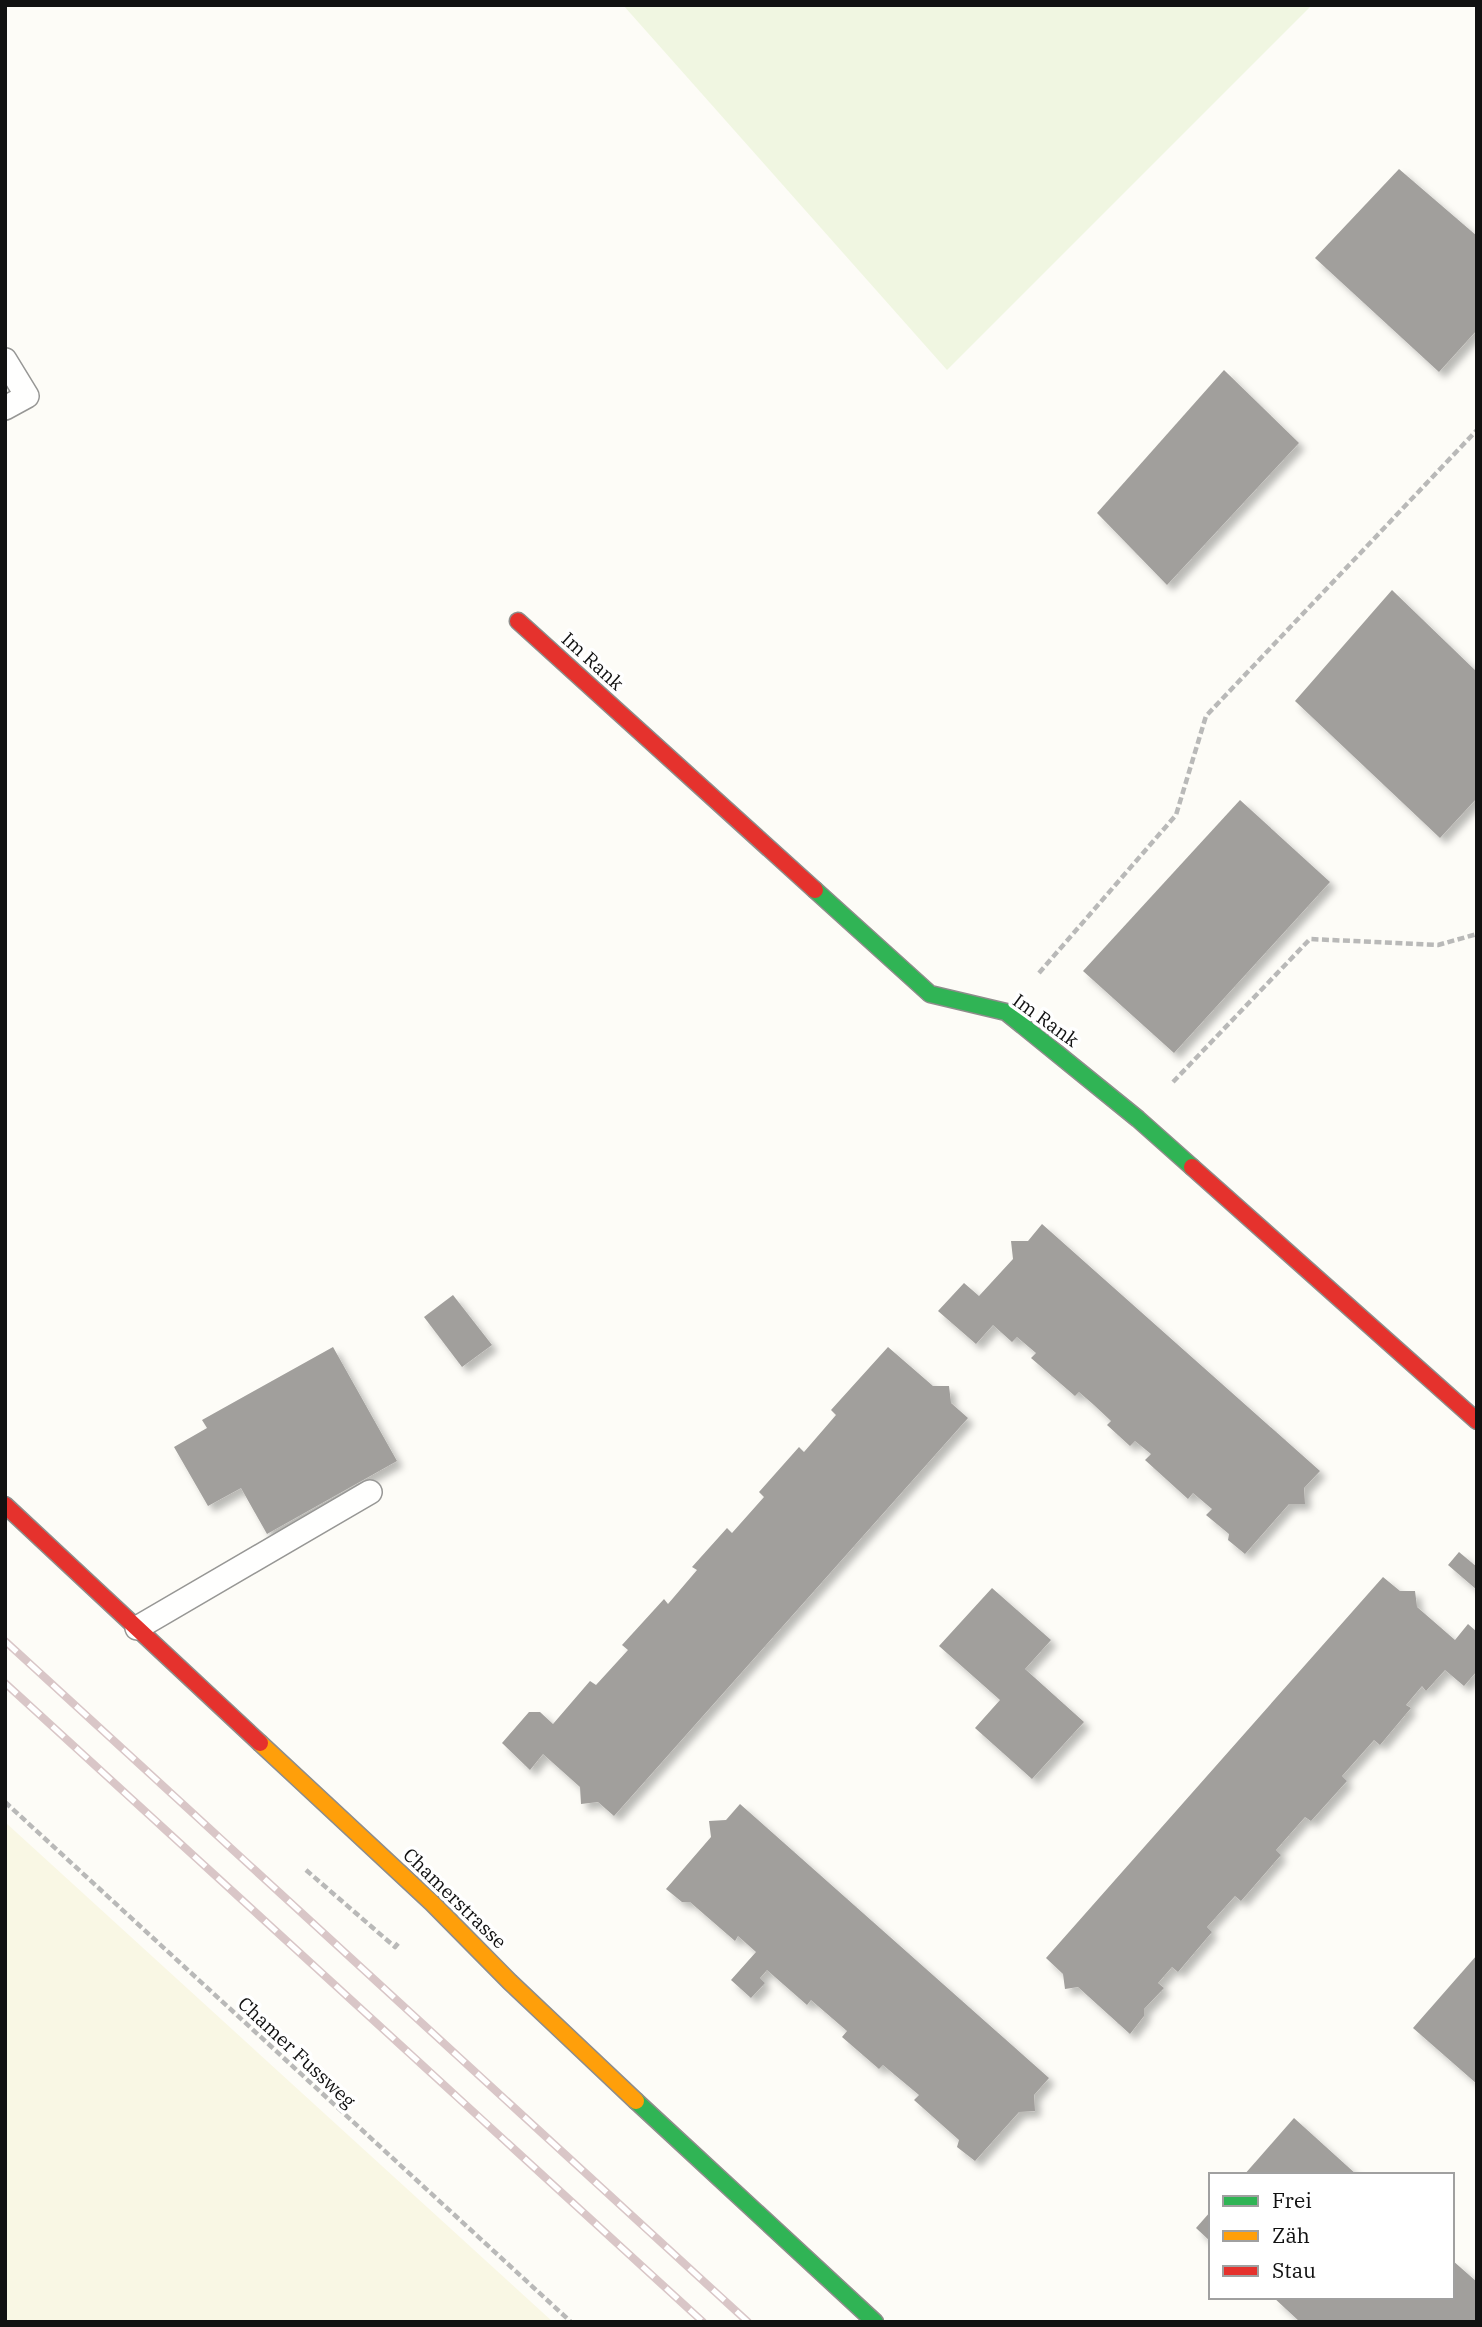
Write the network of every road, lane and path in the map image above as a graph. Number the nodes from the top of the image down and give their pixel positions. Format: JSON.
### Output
{"nodes":[{"id":1,"x":5,"y":360,"type":"edge"},
{"id":2,"x":5,"y":408,"type":"edge"},
{"id":3,"x":1477,"y":430,"type":"edge"},
{"id":4,"x":518,"y":621,"type":"dead end"},
{"id":5,"x":1477,"y":934,"type":"edge"},
{"id":6,"x":1006,"y":1012,"type":"junction"},
{"id":7,"x":1138,"y":1119,"type":"junction"},
{"id":8,"x":1477,"y":1421,"type":"edge"},
{"id":9,"x":370,"y":1492,"type":"dead end"},
{"id":10,"x":5,"y":1505,"type":"edge"},
{"id":11,"x":137,"y":1628,"type":"junction"},
{"id":12,"x":5,"y":1802,"type":"edge"},
{"id":13,"x":571,"y":2322,"type":"edge"},
{"id":14,"x":876,"y":2322,"type":"edge"}],
"edges":[{"from":1,"to":2,"type":"lane"},
{"from":3,"to":6,"type":"path"},
{"from":4,"to":6,"type":"street","name":"Im Rank"},
{"from":5,"to":7,"type":"path"},
{"from":6,"to":7,"type":"street","name":"Im Rank"},
{"from":7,"to":8,"type":"street","name":"Im Rank"},
{"from":9,"to":11,"type":"lane"},
{"from":10,"to":11,"type":"street","name":"Chamerstrasse"},
{"from":11,"to":14,"type":"street","name":"Chamerstrasse"},
{"from":12,"to":13,"type":"path","name":"Chamer Fussweg"}]}
